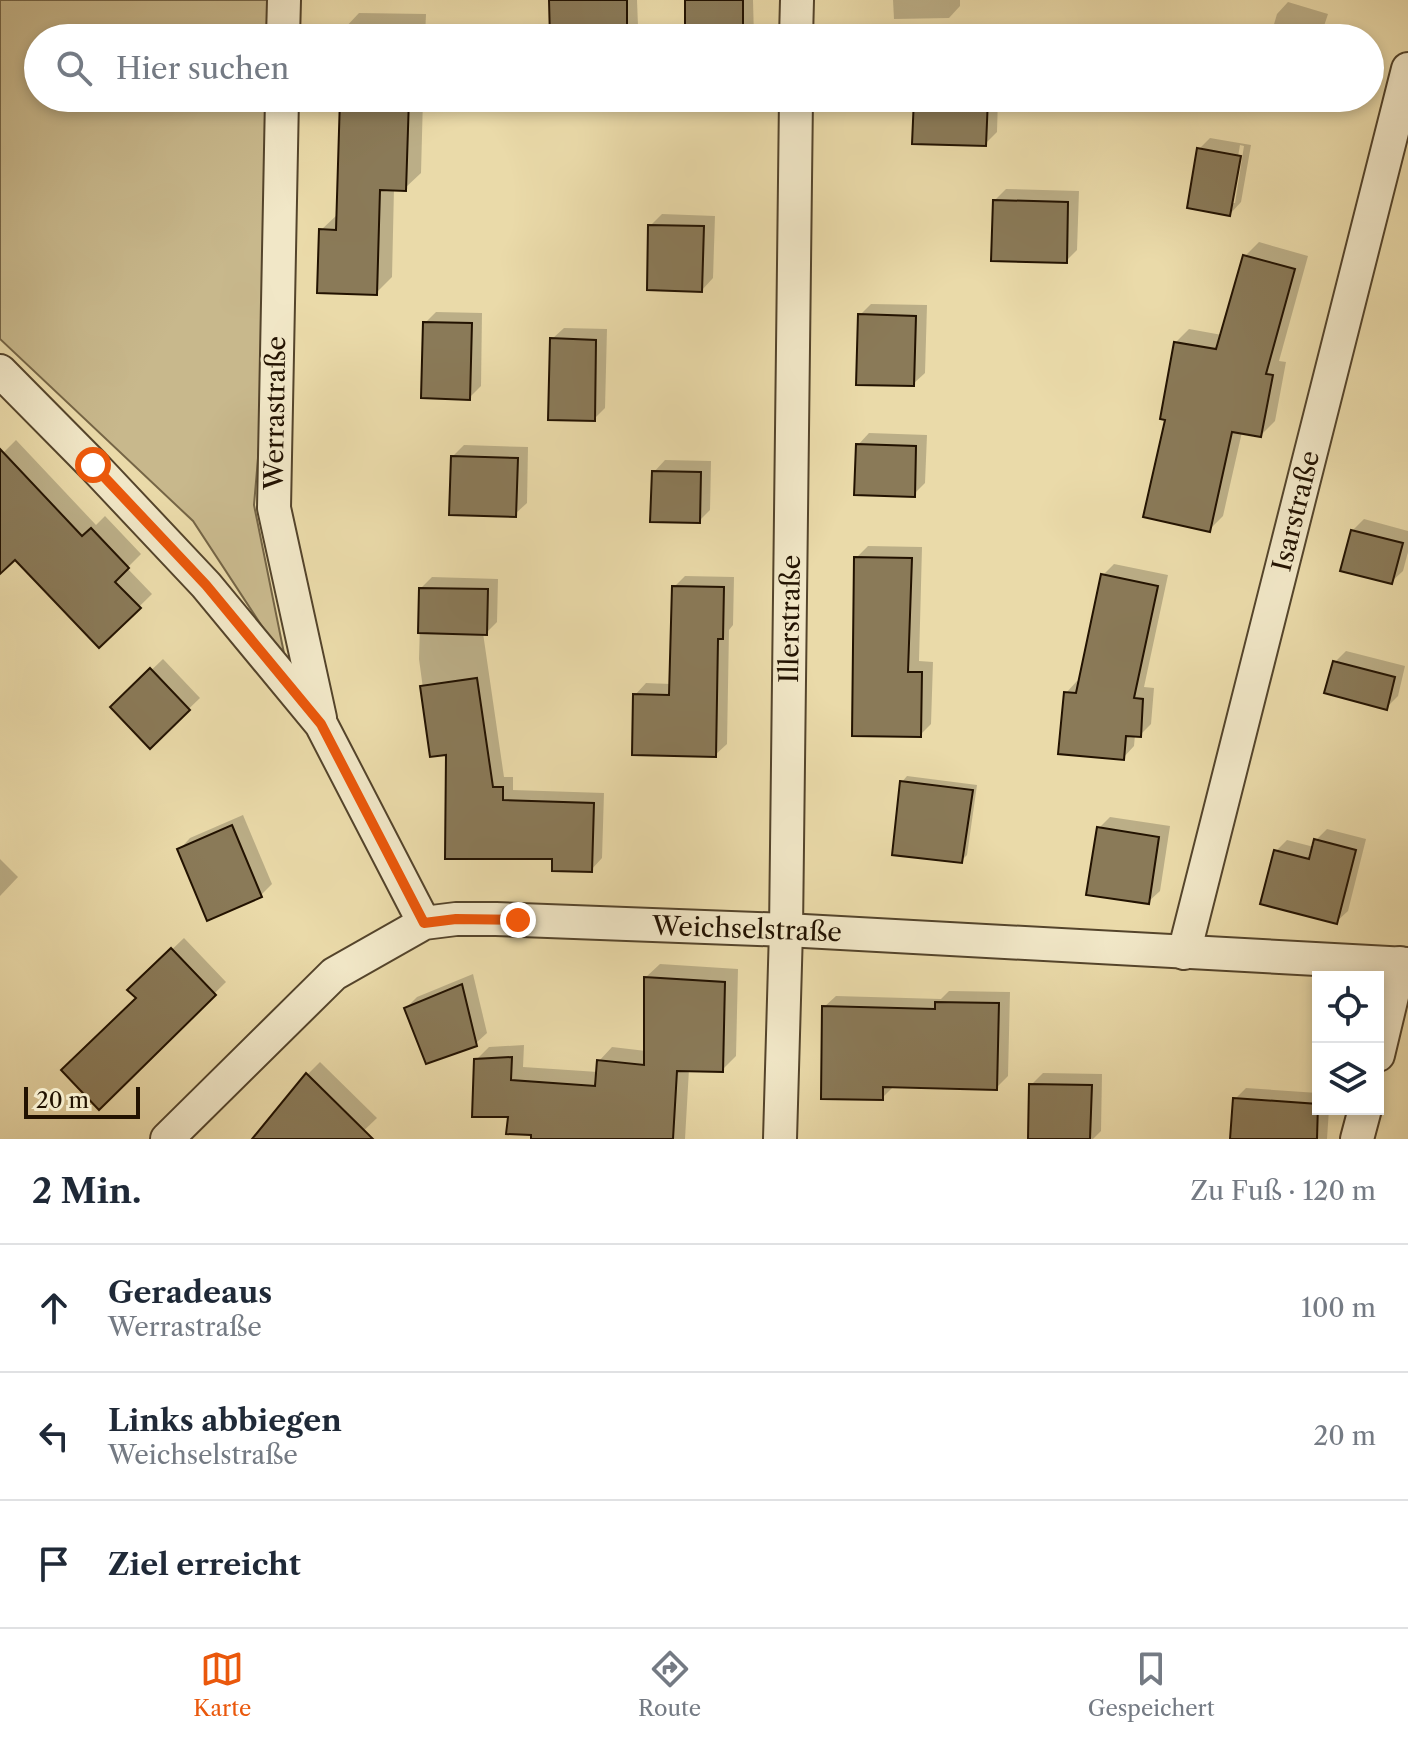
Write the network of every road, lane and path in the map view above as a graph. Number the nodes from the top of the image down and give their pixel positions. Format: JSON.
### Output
{"nodes":[{"id":1,"x":284,"y":0,"type":"edge"},
{"id":2,"x":797,"y":0,"type":"edge"},
{"id":3,"x":283,"y":24,"type":"edge"},
{"id":4,"x":796,"y":24,"type":"edge"},
{"id":5,"x":1408,"y":69,"type":"edge"},
{"id":6,"x":282,"y":112,"type":"edge"},
{"id":7,"x":796,"y":112,"type":"edge"},
{"id":8,"x":0,"y":371,"type":"edge"},
{"id":9,"x":321,"y":724,"type":"junction"},
{"id":10,"x":424,"y":923,"type":"junction"},
{"id":11,"x":786,"y":930,"type":"junction"},
{"id":12,"x":1184,"y":953,"type":"junction"},
{"id":13,"x":1404,"y":964,"type":"edge"},
{"id":14,"x":1381,"y":1043,"type":"edge"},
{"id":15,"x":1363,"y":1115,"type":"edge"},
{"id":16,"x":167,"y":1139,"type":"edge"},
{"id":17,"x":780,"y":1139,"type":"edge"},
{"id":18,"x":1357,"y":1139,"type":"edge"}],
"edges":[{"from":1,"to":3,"type":"street"},
{"from":2,"to":4,"type":"street"},
{"from":5,"to":12,"type":"street","name":"Isarstraße"},
{"from":6,"to":9,"type":"street","name":"Werrastraße"},
{"from":7,"to":11,"type":"street","name":"Illerstraße"},
{"from":8,"to":9,"type":"street","name":"Werrastraße"},
{"from":9,"to":10,"type":"street","name":"Werrastraße"},
{"from":10,"to":11,"type":"street","name":"Weichselstraße"},
{"from":10,"to":16,"type":"street","name":"Weichselstraße"},
{"from":11,"to":12,"type":"street","name":"Weichselstraße"},
{"from":11,"to":17,"type":"street","name":"Illerstraße"},
{"from":12,"to":13,"type":"street","name":"Weichselstraße"},
{"from":13,"to":14,"type":"street"},
{"from":15,"to":18,"type":"street"}]}
